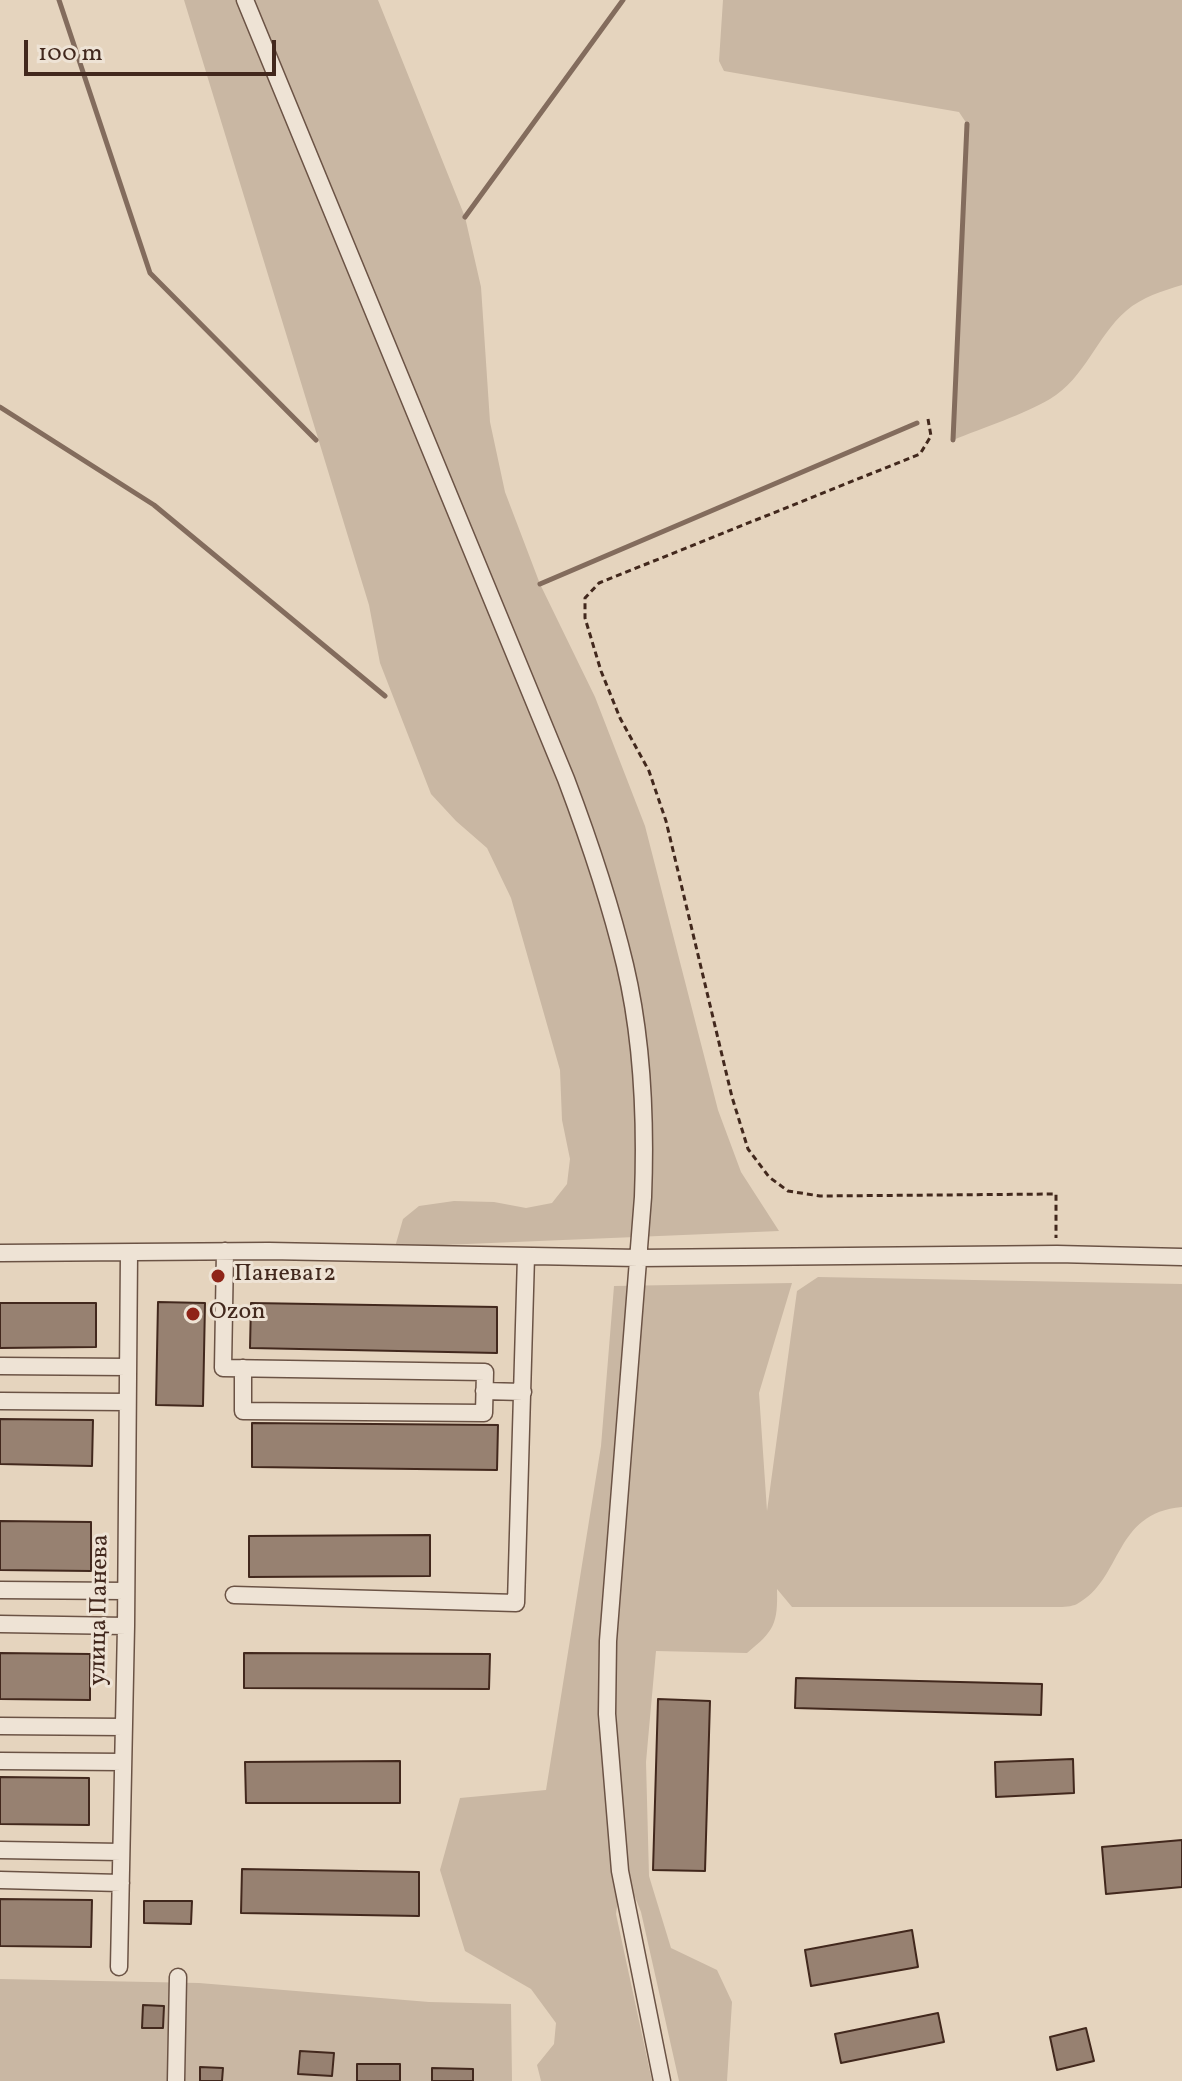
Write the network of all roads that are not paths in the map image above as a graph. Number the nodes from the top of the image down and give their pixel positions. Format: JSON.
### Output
{"nodes":[{"id":1,"x":245,"y":0,"type":"edge"},
{"id":2,"x":225,"y":1251,"type":"junction"},
{"id":3,"x":0,"y":1253,"type":"edge"},
{"id":4,"x":129,"y":1253,"type":"junction"},
{"id":5,"x":526,"y":1256,"type":"junction"},
{"id":6,"x":1182,"y":1257,"type":"edge"},
{"id":7,"x":638,"y":1258,"type":"junction"},
{"id":8,"x":0,"y":1366,"type":"edge"},
{"id":9,"x":128,"y":1367,"type":"junction"},
{"id":10,"x":243,"y":1368,"type":"junction"},
{"id":11,"x":484,"y":1391,"type":"junction"},
{"id":12,"x":523,"y":1392,"type":"junction"},
{"id":13,"x":0,"y":1401,"type":"edge"},
{"id":14,"x":127,"y":1402,"type":"junction"},
{"id":15,"x":0,"y":1590,"type":"edge"},
{"id":16,"x":126,"y":1591,"type":"junction"},
{"id":17,"x":234,"y":1595,"type":"dead end"},
{"id":18,"x":0,"y":1624,"type":"edge"},
{"id":19,"x":126,"y":1626,"type":"junction"},
{"id":20,"x":0,"y":1726,"type":"edge"},
{"id":21,"x":124,"y":1727,"type":"junction"},
{"id":22,"x":0,"y":1761,"type":"edge"},
{"id":23,"x":123,"y":1762,"type":"junction"},
{"id":24,"x":0,"y":1850,"type":"edge"},
{"id":25,"x":121,"y":1852,"type":"junction"},
{"id":26,"x":0,"y":1880,"type":"edge"},
{"id":27,"x":121,"y":1883,"type":"junction"},
{"id":28,"x":119,"y":1967,"type":"dead end"},
{"id":29,"x":178,"y":1977,"type":"dead end"},
{"id":30,"x":176,"y":2081,"type":"edge"},
{"id":31,"x":662,"y":2081,"type":"edge"}],
"edges":[{"from":1,"to":7,"type":"street"},
{"from":2,"to":4,"type":"street"},
{"from":2,"to":5,"type":"street"},
{"from":2,"to":10,"type":"street"},
{"from":3,"to":4,"type":"street"},
{"from":4,"to":9,"type":"street","name":"улица Панева"},
{"from":5,"to":7,"type":"street"},
{"from":5,"to":12,"type":"street"},
{"from":6,"to":7,"type":"street"},
{"from":7,"to":31,"type":"street"},
{"from":8,"to":9,"type":"street"},
{"from":9,"to":14,"type":"street","name":"улица Панева"},
{"from":10,"to":11,"type":"street"},
{"from":10,"to":11,"type":"street"},
{"from":11,"to":12,"type":"street"},
{"from":12,"to":17,"type":"street"},
{"from":13,"to":14,"type":"street"},
{"from":14,"to":16,"type":"street","name":"улица Панева"},
{"from":15,"to":16,"type":"street"},
{"from":16,"to":19,"type":"street","name":"улица Панева"},
{"from":18,"to":19,"type":"street"},
{"from":19,"to":21,"type":"street","name":"улица Панева"},
{"from":20,"to":21,"type":"street"},
{"from":21,"to":23,"type":"street","name":"улица Панева"},
{"from":22,"to":23,"type":"street"},
{"from":23,"to":25,"type":"street","name":"улица Панева"},
{"from":24,"to":25,"type":"street"},
{"from":25,"to":27,"type":"street","name":"улица Панева"},
{"from":26,"to":27,"type":"street"},
{"from":27,"to":28,"type":"street","name":"улица Панева"},
{"from":29,"to":30,"type":"street"}]}
